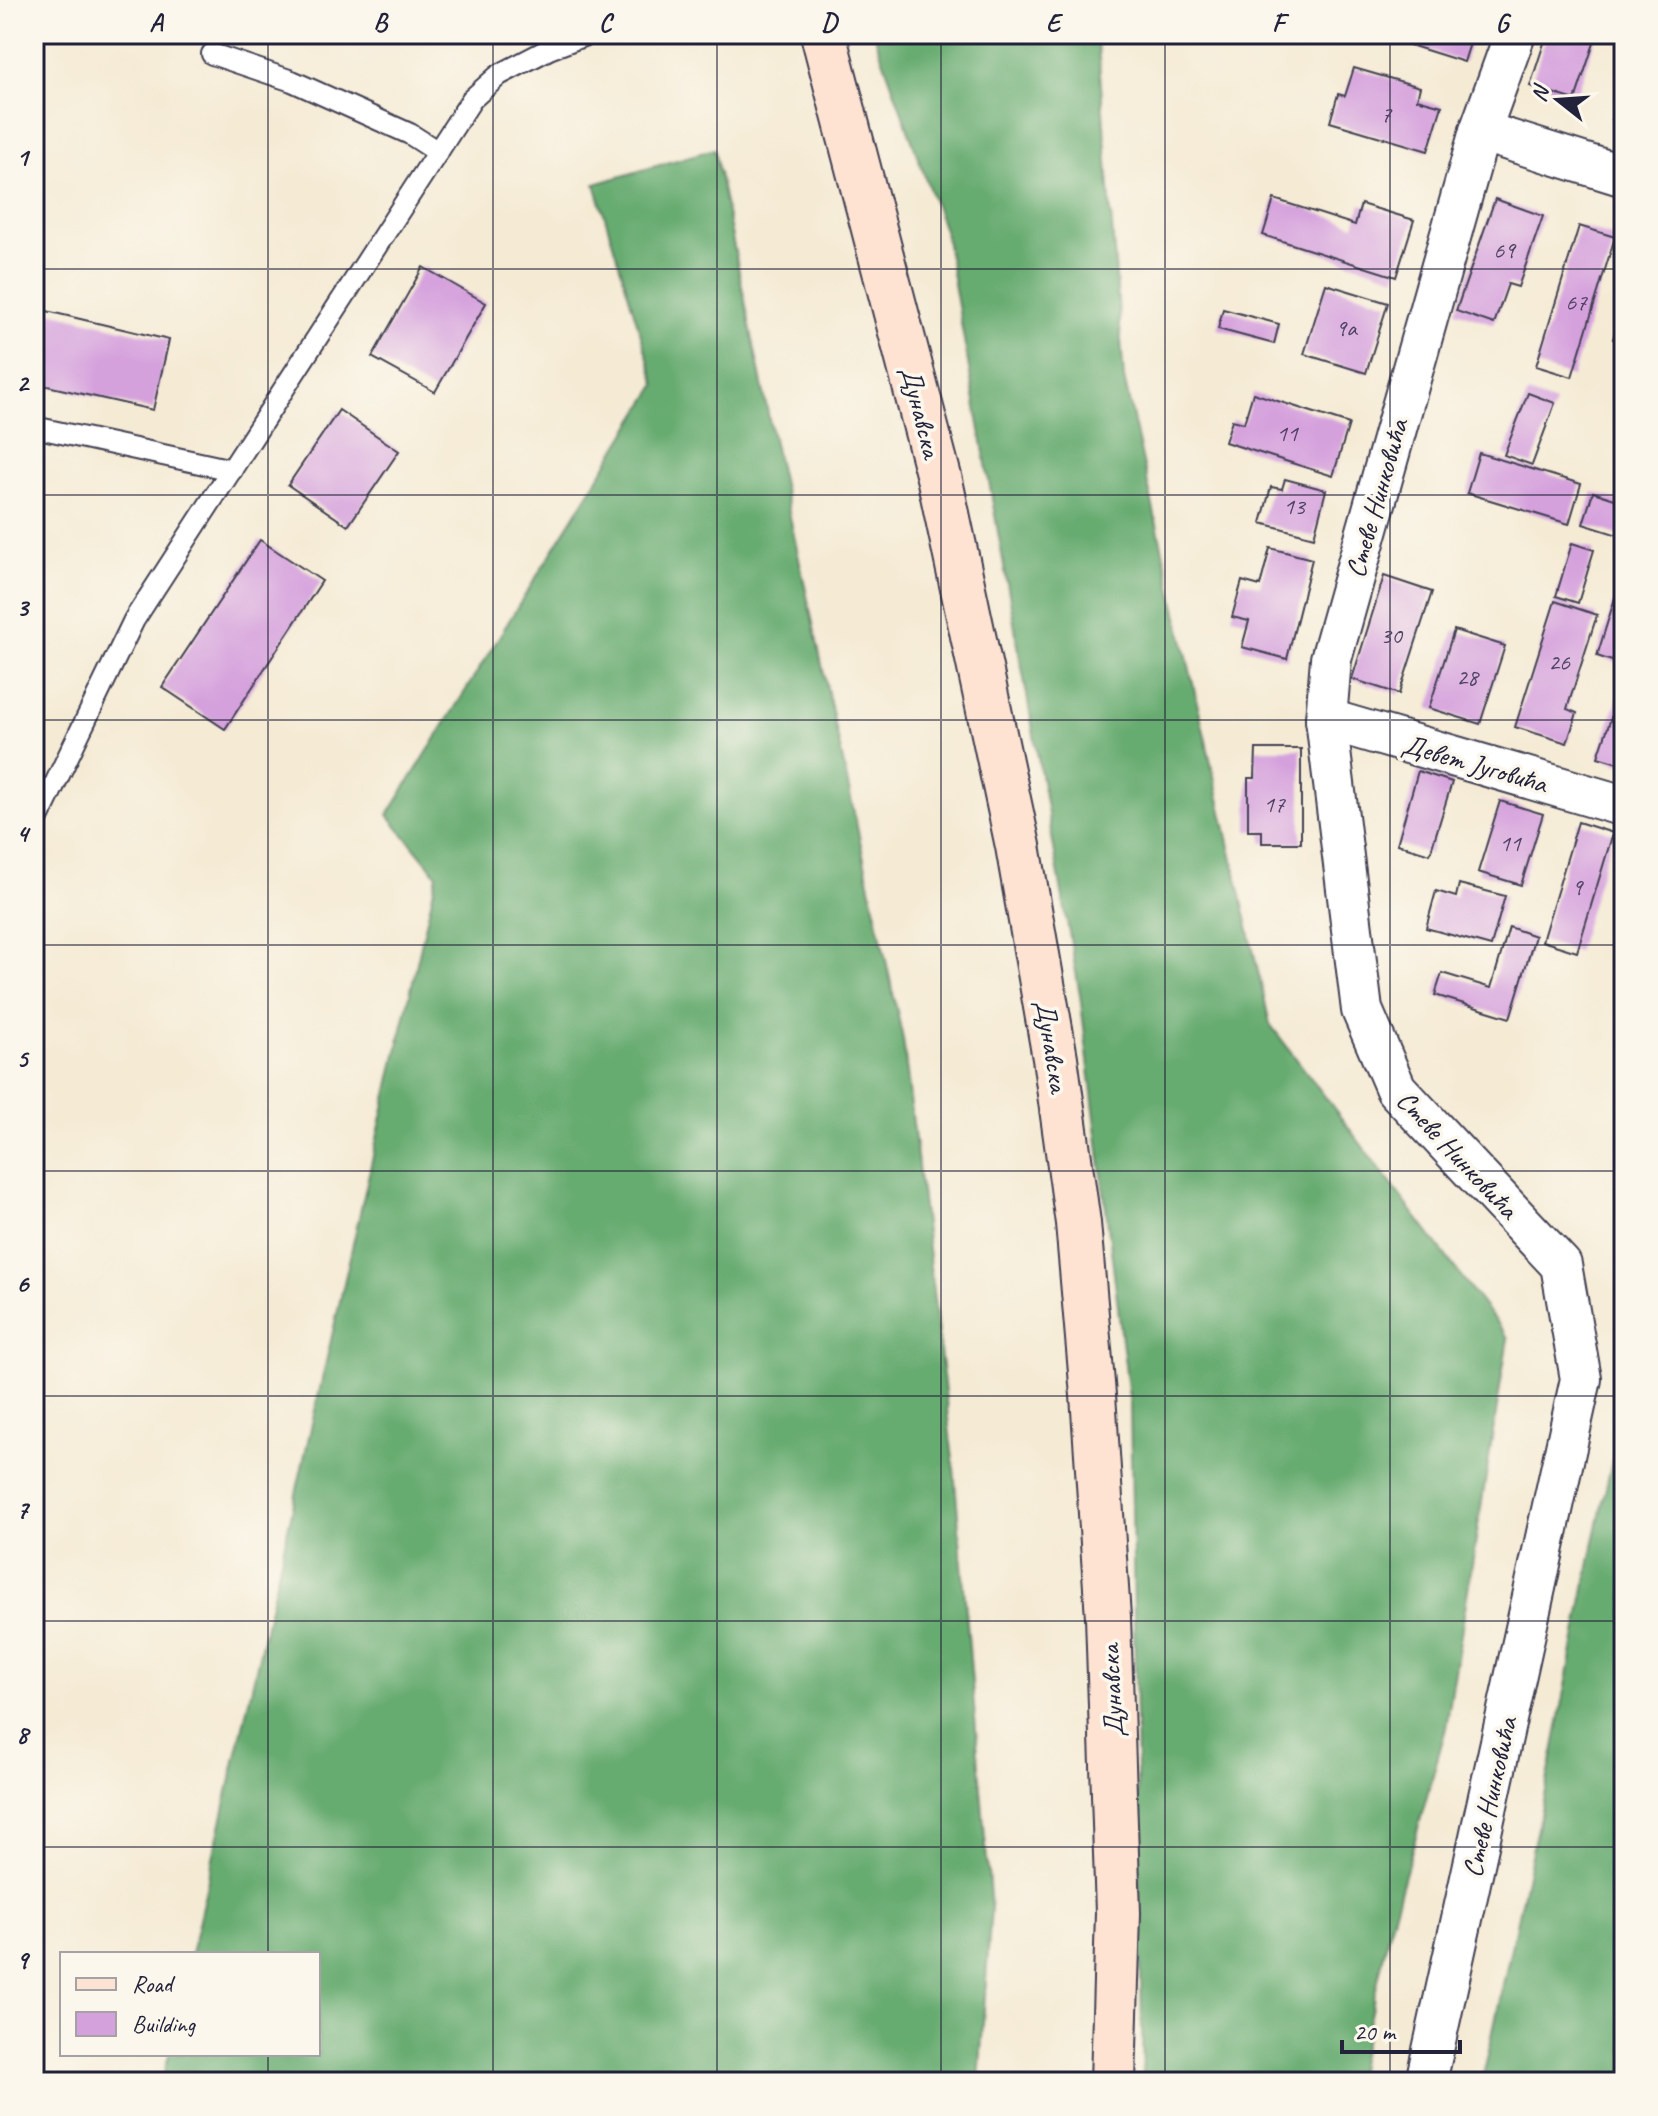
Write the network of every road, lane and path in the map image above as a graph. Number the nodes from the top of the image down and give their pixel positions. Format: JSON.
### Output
{"nodes":[{"id":1,"x":588,"y":34,"type":"edge"},
{"id":2,"x":823,"y":34,"type":"edge"},
{"id":3,"x":1515,"y":34,"type":"edge"},
{"id":4,"x":212,"y":54,"type":"dead end"},
{"id":5,"x":1480,"y":131,"type":"junction"},
{"id":6,"x":438,"y":152,"type":"junction"},
{"id":7,"x":1624,"y":176,"type":"edge"},
{"id":8,"x":34,"y":427,"type":"edge"},
{"id":9,"x":232,"y":470,"type":"junction"},
{"id":10,"x":1326,"y":719,"type":"junction"},
{"id":11,"x":1624,"y":806,"type":"edge"},
{"id":12,"x":34,"y":827,"type":"edge"},
{"id":13,"x":1113,"y":2082,"type":"edge"},
{"id":14,"x":1426,"y":2082,"type":"edge"}],
"edges":[{"from":1,"to":6,"type":"lane"},
{"from":2,"to":13,"type":"main road","name":"Дунавска"},
{"from":3,"to":5,"type":"street","name":"Стеве Нинковића"},
{"from":4,"to":6,"type":"lane"},
{"from":5,"to":7,"type":"street"},
{"from":5,"to":10,"type":"street","name":"Стеве Нинковића"},
{"from":6,"to":9,"type":"lane"},
{"from":8,"to":9,"type":"lane"},
{"from":9,"to":12,"type":"lane"},
{"from":10,"to":11,"type":"street","name":"Девет Југовића"},
{"from":10,"to":14,"type":"street","name":"Стеве Нинковића"}]}
